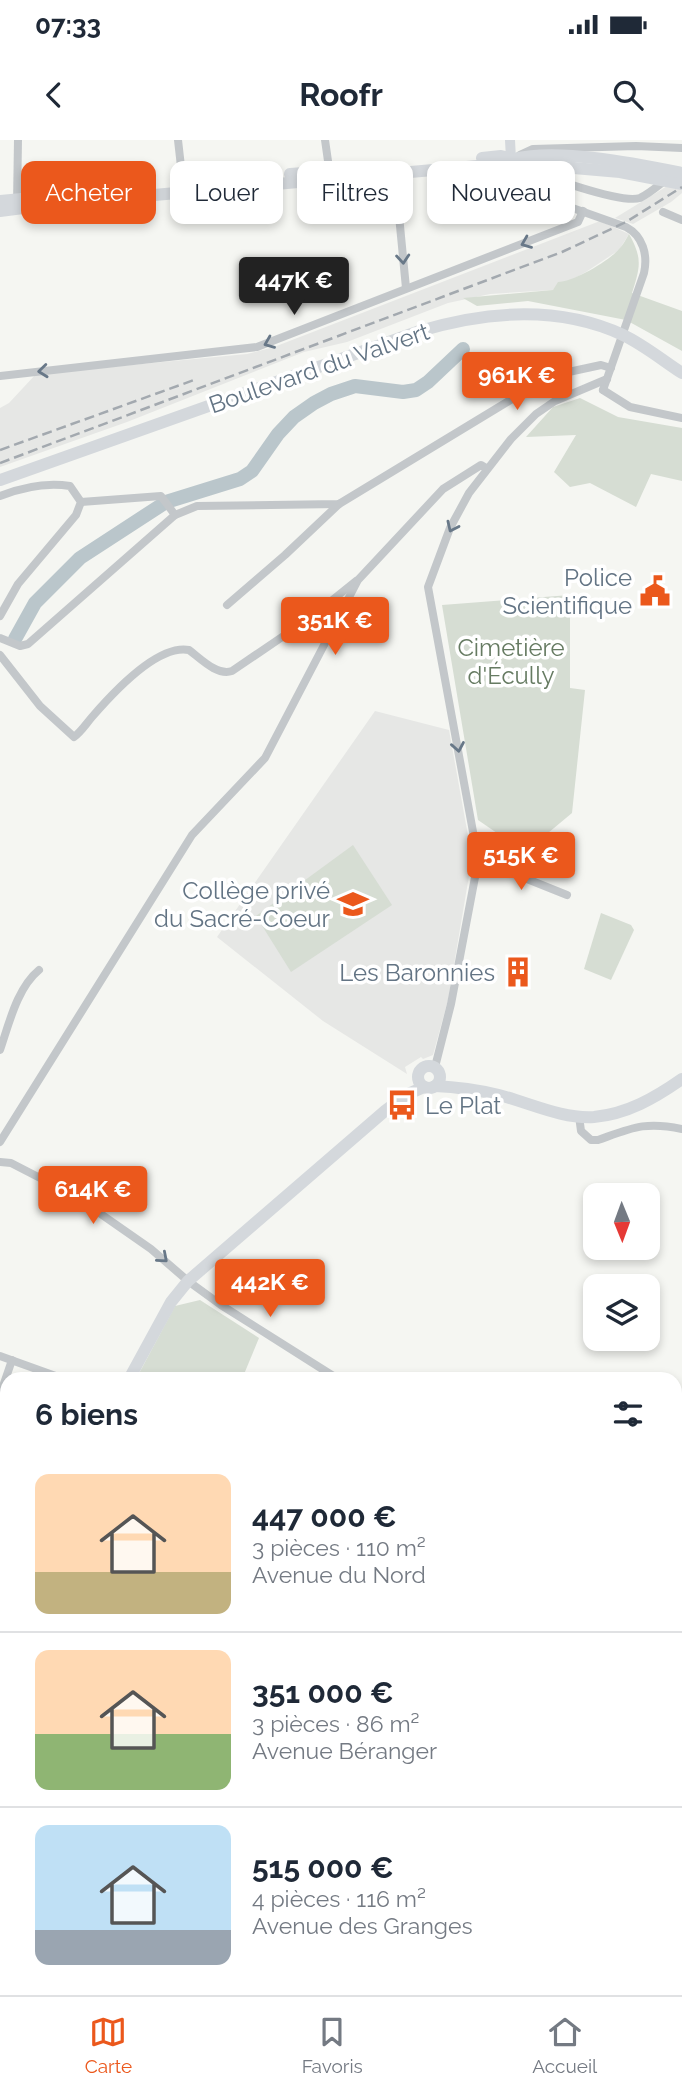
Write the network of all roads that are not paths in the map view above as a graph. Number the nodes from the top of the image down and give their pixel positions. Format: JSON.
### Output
{"nodes":[{"id":1,"x":18,"y":140,"type":"edge"},
{"id":2,"x":178,"y":140,"type":"edge"},
{"id":3,"x":325,"y":140,"type":"edge"},
{"id":4,"x":510,"y":140,"type":"edge"},
{"id":5,"x":633,"y":143,"type":"edge"},
{"id":6,"x":682,"y":148,"type":"edge"},
{"id":7,"x":511,"y":159,"type":"junction"},
{"id":8,"x":180,"y":161,"type":"edge"},
{"id":9,"x":328,"y":161,"type":"edge"},
{"id":10,"x":578,"y":163,"type":"junction"},
{"id":11,"x":413,"y":166,"type":"edge"},
{"id":12,"x":682,"y":170,"type":"edge"},
{"id":13,"x":413,"y":175,"type":"edge"},
{"id":14,"x":170,"y":184,"type":"edge"},
{"id":15,"x":682,"y":184,"type":"edge"},
{"id":16,"x":17,"y":200,"type":"junction"},
{"id":17,"x":0,"y":201,"type":"edge"},
{"id":18,"x":0,"y":211,"type":"edge"},
{"id":19,"x":583,"y":211,"type":"junction"},
{"id":20,"x":663,"y":212,"type":"dead end"},
{"id":21,"x":682,"y":220,"type":"edge"},
{"id":22,"x":400,"y":224,"type":"edge"},
{"id":23,"x":406,"y":288,"type":"junction"},
{"id":24,"x":623,"y":335,"type":"junction"},
{"id":25,"x":643,"y":346,"type":"junction"},
{"id":26,"x":682,"y":364,"type":"edge"},
{"id":27,"x":611,"y":368,"type":"junction"},
{"id":28,"x":682,"y":373,"type":"edge"},
{"id":29,"x":0,"y":376,"type":"edge"},
{"id":30,"x":607,"y":379,"type":"junction"},
{"id":31,"x":603,"y":390,"type":"junction"},
{"id":32,"x":576,"y":392,"type":"junction"},
{"id":33,"x":682,"y":418,"type":"edge"},
{"id":34,"x":486,"y":468,"type":"junction"},
{"id":35,"x":0,"y":480,"type":"edge"},
{"id":36,"x":0,"y":496,"type":"edge"},
{"id":37,"x":81,"y":502,"type":"junction"},
{"id":38,"x":339,"y":504,"type":"junction"},
{"id":39,"x":172,"y":512,"type":"junction"},
{"id":40,"x":358,"y":580,"type":"junction"},
{"id":41,"x":227,"y":605,"type":"dead end"},
{"id":42,"x":0,"y":615,"type":"edge"},
{"id":43,"x":1,"y":638,"type":"edge"},
{"id":44,"x":0,"y":654,"type":"edge"},
{"id":45,"x":479,"y":853,"type":"junction"},
{"id":46,"x":489,"y":861,"type":"junction"},
{"id":47,"x":479,"y":864,"type":"junction"},
{"id":48,"x":567,"y":895,"type":"dead end"},
{"id":49,"x":39,"y":970,"type":"dead end"},
{"id":50,"x":0,"y":1050,"type":"edge"},
{"id":51,"x":431,"y":1078,"type":"junction"},
{"id":52,"x":682,"y":1079,"type":"edge"},
{"id":53,"x":579,"y":1116,"type":"junction"},
{"id":54,"x":682,"y":1129,"type":"edge"},
{"id":55,"x":0,"y":1142,"type":"edge"},
{"id":56,"x":0,"y":1162,"type":"edge"},
{"id":57,"x":188,"y":1281,"type":"junction"},
{"id":58,"x":0,"y":1356,"type":"edge"},
{"id":59,"x":12,"y":1360,"type":"junction"},
{"id":60,"x":8,"y":1372,"type":"edge"},
{"id":61,"x":45,"y":1372,"type":"edge"},
{"id":62,"x":134,"y":1372,"type":"edge"},
{"id":63,"x":327,"y":1372,"type":"edge"}],
"edges":[{"from":1,"to":16,"type":"street"},
{"from":2,"to":8,"type":"street"},
{"from":3,"to":9,"type":"street"},
{"from":4,"to":7,"type":"main road"},
{"from":5,"to":6,"type":"street"},
{"from":5,"to":7,"type":"street"},
{"from":7,"to":10,"type":"main road"},
{"from":7,"to":11,"type":"main road"},
{"from":7,"to":12,"type":"street"},
{"from":7,"to":13,"type":"main road"},
{"from":7,"to":19,"type":"street"},
{"from":10,"to":12,"type":"main road"},
{"from":10,"to":15,"type":"main road"},
{"from":14,"to":16,"type":"main road"},
{"from":16,"to":17,"type":"main road"},
{"from":16,"to":18,"type":"main road"},
{"from":19,"to":23,"type":"street","one_way":true},
{"from":19,"to":24,"type":"street"},
{"from":20,"to":21,"type":"street"},
{"from":22,"to":23,"type":"street","one_way":true},
{"from":23,"to":29,"type":"street","one_way":true},
{"from":24,"to":25,"type":"main road","name":"Boulevard du Valvert"},
{"from":24,"to":27,"type":"street"},
{"from":24,"to":35,"type":"main road","name":"Boulevard du Valvert"},
{"from":25,"to":26,"type":"main road","name":"Boulevard du Valvert"},
{"from":25,"to":28,"type":"main road","name":"Boulevard du Valvert"},
{"from":27,"to":30,"type":"street"},
{"from":27,"to":38,"type":"street"},
{"from":30,"to":31,"type":"street"},
{"from":30,"to":32,"type":"street"},
{"from":31,"to":32,"type":"street"},
{"from":31,"to":33,"type":"street"},
{"from":32,"to":34,"type":"street"},
{"from":34,"to":40,"type":"street"},
{"from":34,"to":45,"type":"street","one_way":true},
{"from":36,"to":37,"type":"street"},
{"from":37,"to":39,"type":"street"},
{"from":37,"to":42,"type":"street"},
{"from":38,"to":39,"type":"street"},
{"from":38,"to":41,"type":"street"},
{"from":39,"to":43,"type":"street"},
{"from":40,"to":44,"type":"street"},
{"from":40,"to":55,"type":"street"},
{"from":45,"to":46,"type":"street"},
{"from":45,"to":47,"type":"street"},
{"from":46,"to":47,"type":"street"},
{"from":46,"to":48,"type":"street"},
{"from":47,"to":51,"type":"street"},
{"from":49,"to":50,"type":"street"},
{"from":51,"to":53,"type":"main road"},
{"from":51,"to":57,"type":"main road"},
{"from":52,"to":53,"type":"main road"},
{"from":53,"to":54,"type":"street"},
{"from":56,"to":57,"type":"street","one_way":true},
{"from":57,"to":62,"type":"main road"},
{"from":57,"to":63,"type":"street"},
{"from":58,"to":59,"type":"street"},
{"from":59,"to":60,"type":"street"},
{"from":59,"to":61,"type":"street"}]}
